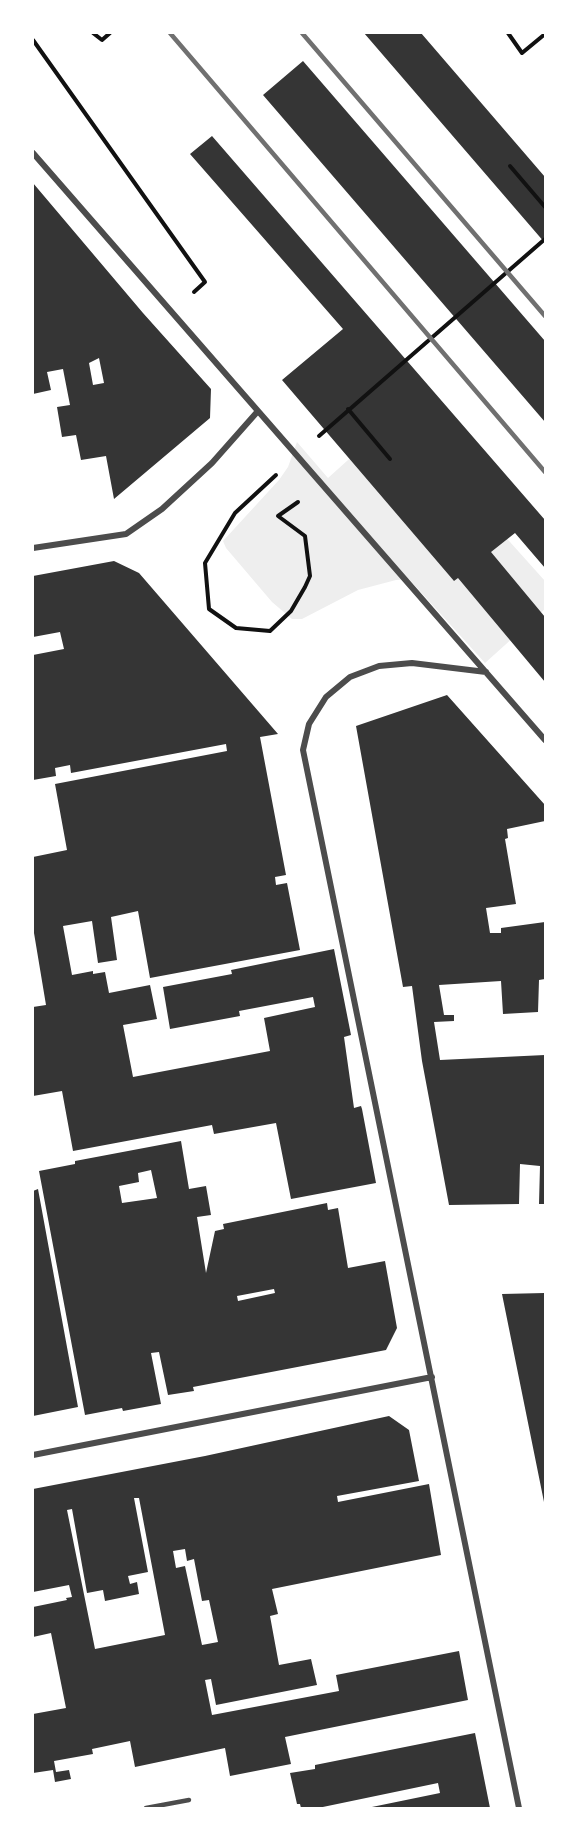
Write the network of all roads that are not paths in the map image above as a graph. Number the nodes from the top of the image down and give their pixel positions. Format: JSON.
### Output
{"nodes":[{"id":1,"x":33,"y":153,"type":"edge"},
{"id":2,"x":258,"y":411,"type":"junction"},
{"id":3,"x":33,"y":548,"type":"edge"},
{"id":4,"x":486,"y":672,"type":"junction"},
{"id":5,"x":545,"y":740,"type":"edge"},
{"id":6,"x":432,"y":1377,"type":"junction"},
{"id":7,"x":33,"y":1455,"type":"edge"},
{"id":8,"x":189,"y":1800,"type":"dead end"},
{"id":9,"x":146,"y":1808,"type":"edge"},
{"id":10,"x":519,"y":1808,"type":"edge"}],
"edges":[{"from":1,"to":2,"type":"street"},
{"from":2,"to":3,"type":"street"},
{"from":2,"to":4,"type":"street"},
{"from":4,"to":5,"type":"street"},
{"from":4,"to":6,"type":"street"},
{"from":6,"to":7,"type":"street"},
{"from":6,"to":10,"type":"street"},
{"from":8,"to":9,"type":"lane"}]}
